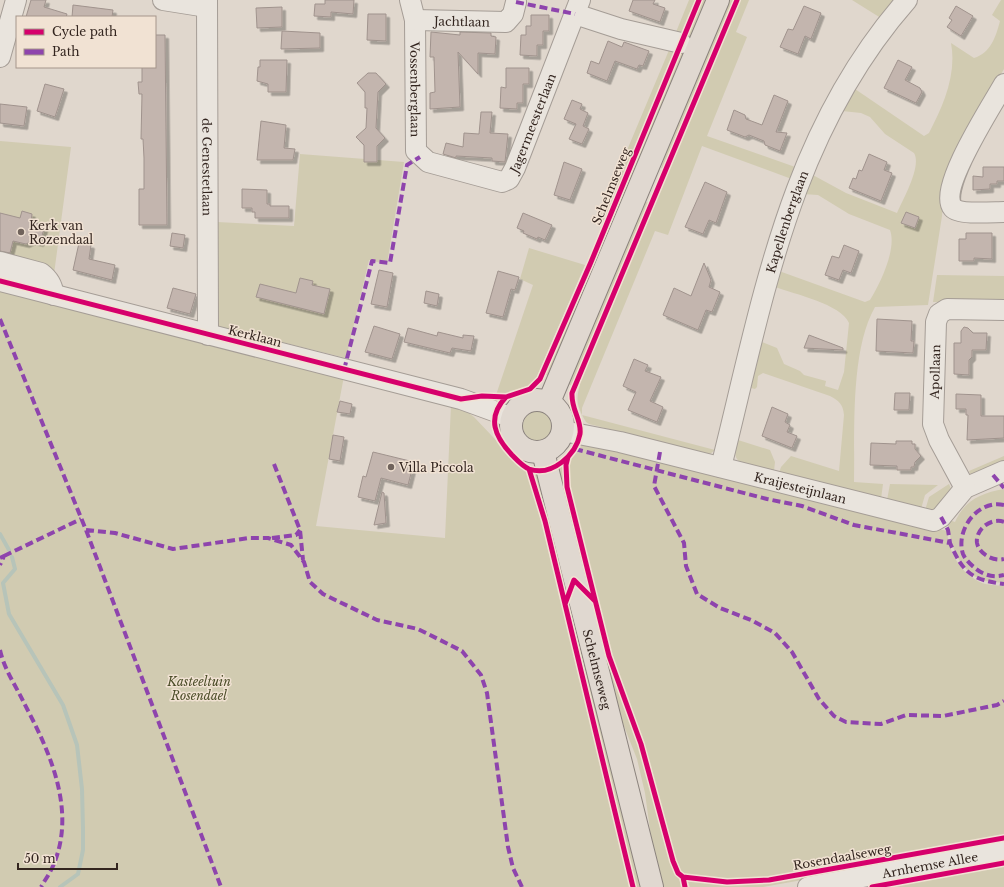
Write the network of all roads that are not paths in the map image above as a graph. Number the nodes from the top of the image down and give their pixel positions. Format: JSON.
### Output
{"nodes":[{"id":1,"x":16,"y":0,"type":"edge"},
{"id":2,"x":163,"y":0,"type":"edge"},
{"id":3,"x":410,"y":0,"type":"edge"},
{"id":4,"x":718,"y":0,"type":"edge"},
{"id":5,"x":907,"y":0,"type":"edge"},
{"id":6,"x":516,"y":2,"type":"dead end"},
{"id":7,"x":207,"y":4,"type":"edge"},
{"id":8,"x":578,"y":7,"type":"edge"},
{"id":9,"x":414,"y":20,"type":"junction"},
{"id":10,"x":681,"y":43,"type":"dead end"},
{"id":11,"x":0,"y":57,"type":"edge"},
{"id":12,"x":1004,"y":84,"type":"edge"},
{"id":13,"x":420,"y":157,"type":"joint"},
{"id":14,"x":1004,"y":212,"type":"edge"},
{"id":15,"x":0,"y":262,"type":"edge"},
{"id":16,"x":0,"y":281,"type":"edge"},
{"id":17,"x":54,"y":295,"type":"junction"},
{"id":18,"x":1004,"y":310,"type":"edge"},
{"id":19,"x":208,"y":335,"type":"junction"},
{"id":20,"x":548,"y":402,"type":"junction"},
{"id":21,"x":513,"y":418,"type":"junction"},
{"id":22,"x":572,"y":432,"type":"junction"},
{"id":23,"x":543,"y":452,"type":"junction"},
{"id":24,"x":721,"y":468,"type":"junction"},
{"id":25,"x":1004,"y":471,"type":"edge"},
{"id":26,"x":965,"y":488,"type":"junction"},
{"id":27,"x":1004,"y":851,"type":"edge"},
{"id":28,"x":652,"y":887,"type":"edge"},
{"id":29,"x":808,"y":887,"type":"edge"}],
"edges":[{"from":1,"to":11,"type":"street"},
{"from":2,"to":7,"type":"street"},
{"from":3,"to":9,"type":"street"},
{"from":4,"to":20,"type":"main road"},
{"from":5,"to":24,"type":"street","name":"Kapellenberglaan"},
{"from":6,"to":9,"type":"street","name":"Jachtlaan"},
{"from":7,"to":19,"type":"street","name":"de Genestetlaan"},
{"from":8,"to":10,"type":"street"},
{"from":8,"to":13,"type":"street","name":"Jagermeesterlaan"},
{"from":9,"to":13,"type":"street","name":"Vossenberglaan"},
{"from":12,"to":14,"type":"street"},
{"from":15,"to":17,"type":"street"},
{"from":16,"to":17,"type":"street","name":"Kerklaan"},
{"from":17,"to":19,"type":"street","name":"Kerklaan"},
{"from":18,"to":26,"type":"street","name":"Apollaan"},
{"from":19,"to":21,"type":"street","name":"Kerklaan"},
{"from":20,"to":21,"type":"main road"},
{"from":20,"to":22,"type":"main road"},
{"from":21,"to":23,"type":"main road"},
{"from":22,"to":23,"type":"main road"},
{"from":22,"to":24,"type":"street","name":"Kraijesteijnlaan"},
{"from":23,"to":28,"type":"main road","name":"Schelmseweg"},
{"from":24,"to":26,"type":"street","name":"Kraijesteijnlaan"},
{"from":25,"to":26,"type":"street","name":"Kraijesteijnlaan"},
{"from":27,"to":29,"type":"street","name":"Arnhemse Allee"}]}
